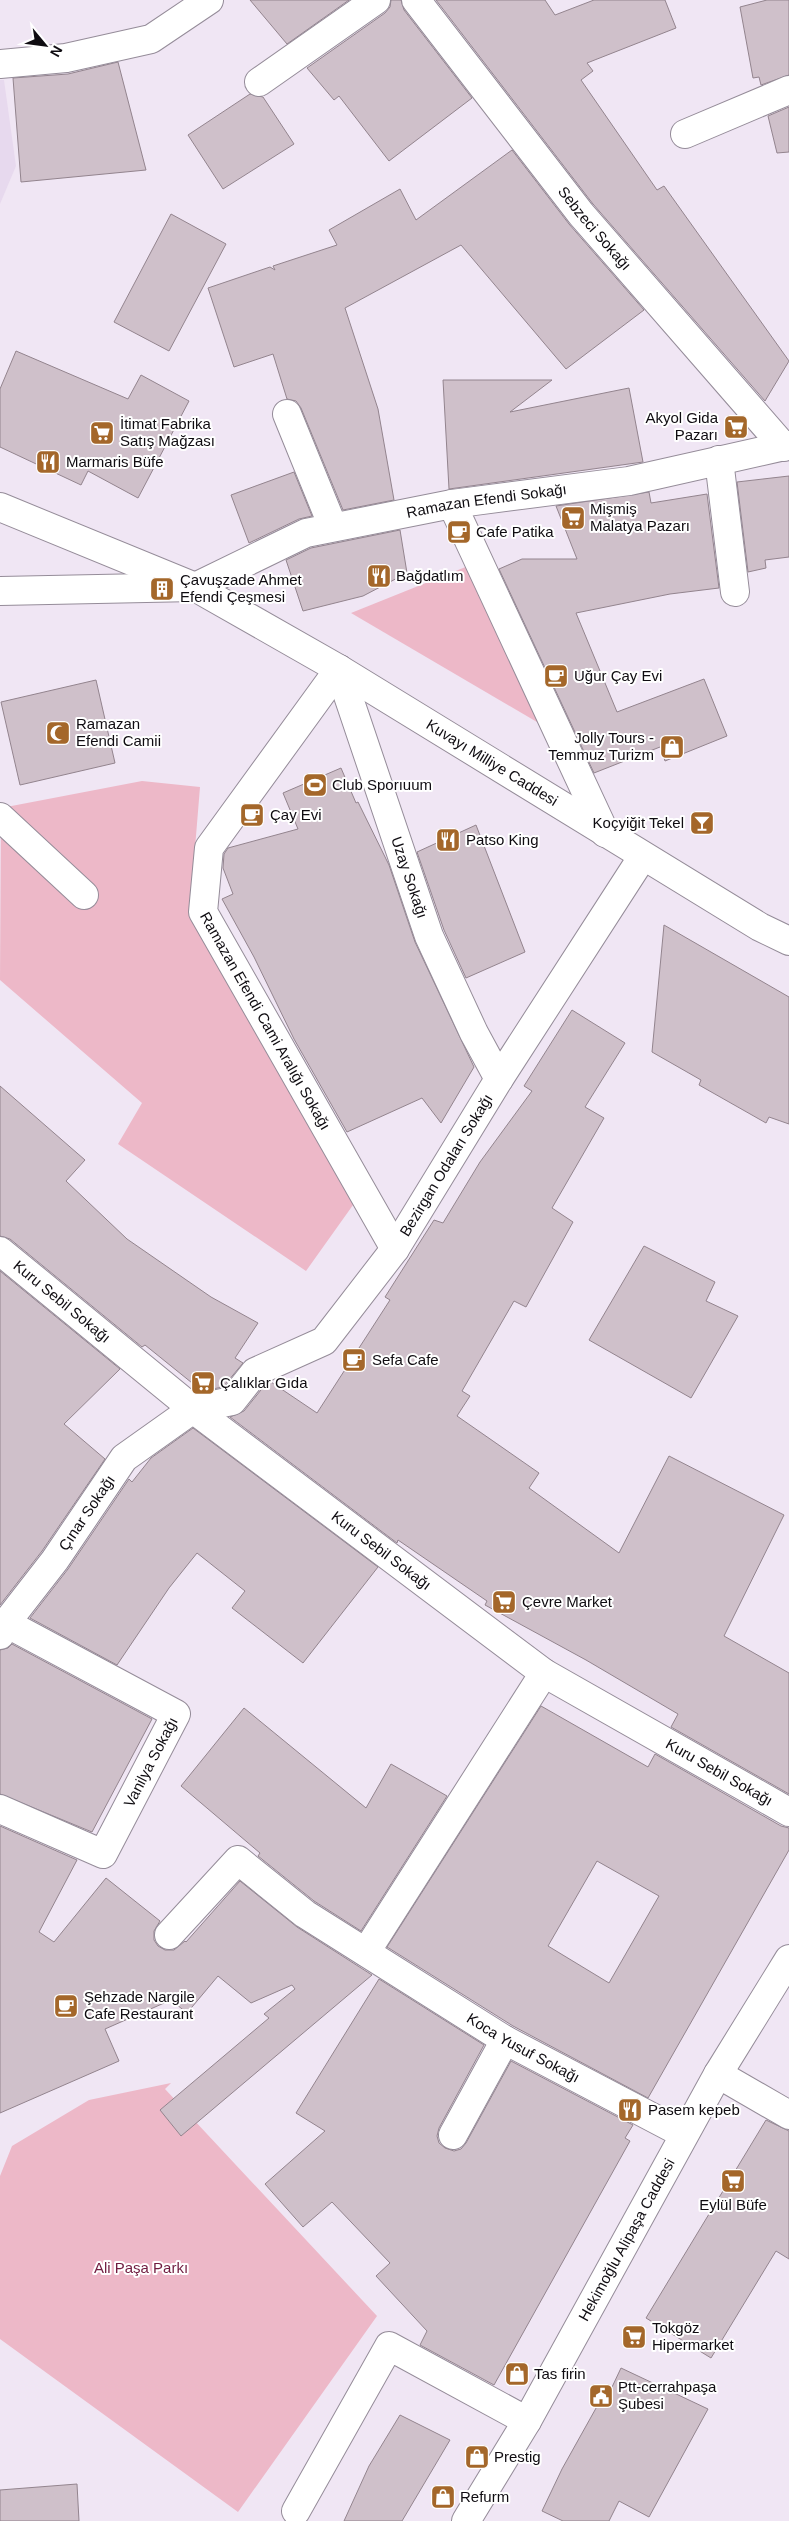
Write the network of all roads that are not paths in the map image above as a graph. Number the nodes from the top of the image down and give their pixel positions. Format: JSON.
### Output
{"nodes":[{"id":1,"x":209,"y":0,"type":"edge"},
{"id":2,"x":376,"y":0,"type":"edge"},
{"id":3,"x":416,"y":0,"type":"edge"},
{"id":4,"x":0,"y":64,"type":"edge"},
{"id":5,"x":259,"y":82,"type":"dead end"},
{"id":6,"x":789,"y":90,"type":"edge"},
{"id":7,"x":685,"y":134,"type":"dead end"},
{"id":8,"x":287,"y":414,"type":"dead end"},
{"id":9,"x":786,"y":446,"type":"edge"},
{"id":10,"x":719,"y":460,"type":"junction"},
{"id":11,"x":452,"y":504,"type":"junction"},
{"id":12,"x":0,"y":506,"type":"edge"},
{"id":13,"x":333,"y":527,"type":"junction"},
{"id":14,"x":194,"y":587,"type":"junction"},
{"id":15,"x":0,"y":591,"type":"edge"},
{"id":16,"x":735,"y":592,"type":"dead end"},
{"id":17,"x":339,"y":669,"type":"junction"},
{"id":18,"x":0,"y":817,"type":"edge"},
{"id":19,"x":605,"y":833,"type":"junction"},
{"id":20,"x":643,"y":856,"type":"junction"},
{"id":21,"x":84,"y":895,"type":"dead end"},
{"id":22,"x":789,"y":941,"type":"edge"},
{"id":23,"x":499,"y":1079,"type":"junction"},
{"id":24,"x":395,"y":1250,"type":"junction"},
{"id":25,"x":0,"y":1251,"type":"edge"},
{"id":26,"x":193,"y":1410,"type":"junction"},
{"id":27,"x":3,"y":1629,"type":"edge"},
{"id":28,"x":544,"y":1672,"type":"junction"},
{"id":29,"x":0,"y":1809,"type":"edge"},
{"id":30,"x":789,"y":1812,"type":"edge"},
{"id":31,"x":169,"y":1935,"type":"dead end"},
{"id":32,"x":366,"y":1952,"type":"junction"},
{"id":33,"x":789,"y":1959,"type":"edge"},
{"id":34,"x":505,"y":2040,"type":"junction"},
{"id":35,"x":718,"y":2074,"type":"junction"},
{"id":36,"x":789,"y":2115,"type":"edge"},
{"id":37,"x":453,"y":2134,"type":"dead end"},
{"id":38,"x":684,"y":2134,"type":"junction"},
{"id":39,"x":527,"y":2421,"type":"junction"},
{"id":40,"x":296,"y":2511,"type":"dead end"},
{"id":41,"x":466,"y":2521,"type":"edge"}],
"edges":[{"from":1,"to":4,"type":"street"},
{"from":2,"to":5,"type":"street"},
{"from":3,"to":9,"type":"street","name":"Sebzeci Sokağı"},
{"from":6,"to":7,"type":"street"},
{"from":8,"to":13,"type":"street"},
{"from":9,"to":10,"type":"street","name":"Ramazan Efendi Sokağı"},
{"from":10,"to":11,"type":"street","name":"Ramazan Efendi Sokağı"},
{"from":10,"to":16,"type":"street"},
{"from":11,"to":13,"type":"street","name":"Ramazan Efendi Sokağı"},
{"from":11,"to":19,"type":"street"},
{"from":12,"to":14,"type":"street","name":"Kuvayı Milliye Caddesi"},
{"from":13,"to":14,"type":"street","name":"Ramazan Efendi Sokağı"},
{"from":14,"to":15,"type":"street"},
{"from":14,"to":17,"type":"street","name":"Kuvayı Milliye Caddesi"},
{"from":17,"to":19,"type":"street","name":"Kuvayı Milliye Caddesi"},
{"from":17,"to":23,"type":"street","name":"Uzay Sokağı"},
{"from":17,"to":24,"type":"street","name":"Ramazan Efendi Cami Aralığı Sokağı"},
{"from":18,"to":21,"type":"street"},
{"from":19,"to":20,"type":"street","name":"Kuvayı Milliye Caddesi"},
{"from":20,"to":22,"type":"street","name":"Kuvayı Milliye Caddesi"},
{"from":20,"to":23,"type":"street","name":"Bezirgan Odaları Sokağı"},
{"from":23,"to":24,"type":"street","name":"Bezirgan Odaları Sokağı"},
{"from":24,"to":26,"type":"street","name":"Bezirgan Odaları Sokağı"},
{"from":25,"to":26,"type":"street","name":"Kuru Sebil Sokağı"},
{"from":26,"to":27,"type":"street","name":"Çınar Sokağı"},
{"from":26,"to":28,"type":"street","name":"Kuru Sebil Sokağı"},
{"from":27,"to":29,"type":"street","name":"Vanilya Sokağı"},
{"from":28,"to":30,"type":"street","name":"Kuru Sebil Sokağı"},
{"from":28,"to":32,"type":"street"},
{"from":31,"to":32,"type":"street","name":"Koca Yusuf Sokağı"},
{"from":32,"to":34,"type":"street","name":"Koca Yusuf Sokağı"},
{"from":33,"to":35,"type":"street","name":"Hekimoğlu Alipaşa Caddesi"},
{"from":34,"to":37,"type":"street"},
{"from":34,"to":38,"type":"street","name":"Koca Yusuf Sokağı"},
{"from":35,"to":36,"type":"street"},
{"from":35,"to":38,"type":"street","name":"Hekimoğlu Alipaşa Caddesi"},
{"from":38,"to":39,"type":"street","name":"Hekimoğlu Alipaşa Caddesi"},
{"from":39,"to":40,"type":"street"},
{"from":39,"to":41,"type":"street","name":"Hekimoğlu Alipaşa Caddesi"}]}
